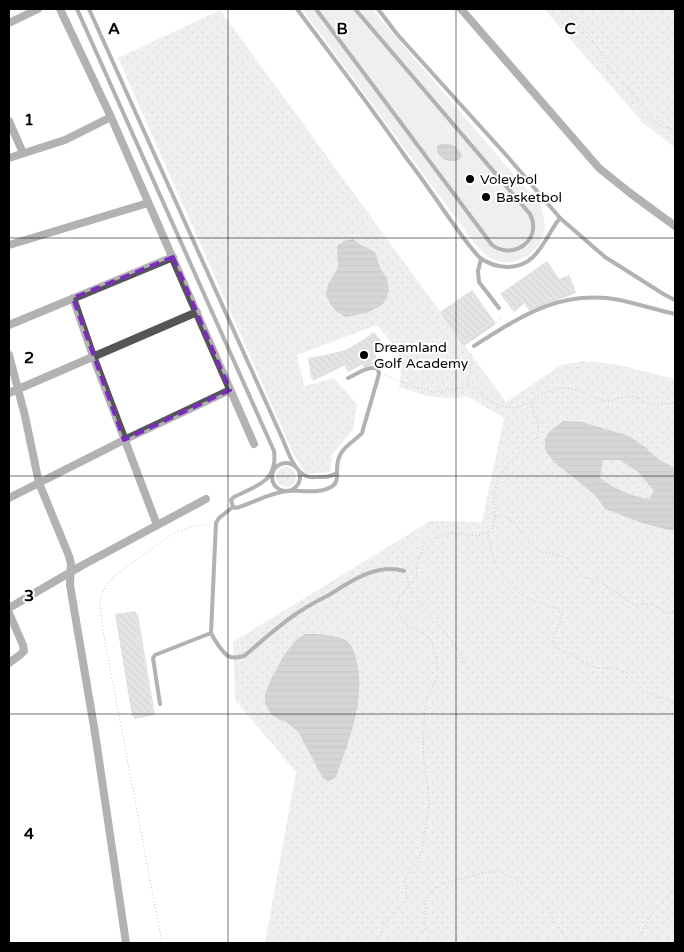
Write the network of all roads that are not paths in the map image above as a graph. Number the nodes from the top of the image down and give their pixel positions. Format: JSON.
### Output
{"nodes":[{"id":1,"x":38,"y":9,"type":"edge"},
{"id":2,"x":60,"y":9,"type":"edge"},
{"id":3,"x":77,"y":9,"type":"edge"},
{"id":4,"x":89,"y":9,"type":"edge"},
{"id":5,"x":297,"y":9,"type":"edge"},
{"id":6,"x":316,"y":9,"type":"edge"},
{"id":7,"x":355,"y":9,"type":"edge"},
{"id":8,"x":378,"y":9,"type":"edge"},
{"id":9,"x":461,"y":9,"type":"edge"},
{"id":10,"x":9,"y":23,"type":"edge"},
{"id":11,"x":111,"y":117,"type":"junction"},
{"id":12,"x":9,"y":121,"type":"edge"},
{"id":13,"x":23,"y":153,"type":"junction"},
{"id":14,"x":9,"y":158,"type":"edge"},
{"id":15,"x":148,"y":203,"type":"junction"},
{"id":16,"x":560,"y":218,"type":"junction"},
{"id":17,"x":675,"y":226,"type":"edge"},
{"id":18,"x":9,"y":245,"type":"edge"},
{"id":19,"x":172,"y":257,"type":"junction"},
{"id":20,"x":481,"y":258,"type":"junction"},
{"id":21,"x":73,"y":298,"type":"junction"},
{"id":22,"x":675,"y":300,"type":"edge"},
{"id":23,"x":499,"y":308,"type":"road end"},
{"id":24,"x":197,"y":312,"type":"junction"},
{"id":25,"x":675,"y":314,"type":"edge"},
{"id":26,"x":9,"y":324,"type":"edge"},
{"id":27,"x":474,"y":346,"type":"dead end"},
{"id":28,"x":9,"y":355,"type":"edge"},
{"id":29,"x":93,"y":356,"type":"junction"},
{"id":30,"x":348,"y":378,"type":"dead end"},
{"id":31,"x":18,"y":388,"type":"junction"},
{"id":32,"x":230,"y":390,"type":"junction"},
{"id":33,"x":9,"y":393,"type":"edge"},
{"id":34,"x":124,"y":440,"type":"junction"},
{"id":35,"x":254,"y":444,"type":"dead end"},
{"id":36,"x":298,"y":471,"type":"junction"},
{"id":37,"x":273,"y":472,"type":"junction"},
{"id":38,"x":337,"y":473,"type":"junction"},
{"id":39,"x":39,"y":483,"type":"junction"},
{"id":40,"x":286,"y":491,"type":"junction"},
{"id":41,"x":9,"y":498,"type":"edge"},
{"id":42,"x":206,"y":499,"type":"dead end"},
{"id":43,"x":233,"y":507,"type":"junction"},
{"id":44,"x":157,"y":525,"type":"junction"},
{"id":45,"x":404,"y":570,"type":"road end"},
{"id":46,"x":70,"y":572,"type":"junction"},
{"id":47,"x":9,"y":608,"type":"edge"},
{"id":48,"x":9,"y":613,"type":"edge"},
{"id":49,"x":211,"y":633,"type":"junction"},
{"id":50,"x":9,"y":663,"type":"edge"},
{"id":51,"x":160,"y":704,"type":"dead end"},
{"id":52,"x":126,"y":943,"type":"edge"}],
"edges":[{"from":1,"to":10,"type":"street"},
{"from":2,"to":11,"type":"street"},
{"from":3,"to":37,"type":"lane"},
{"from":4,"to":36,"type":"lane"},
{"from":5,"to":20,"type":"lane"},
{"from":6,"to":7,"type":"lane"},
{"from":8,"to":16,"type":"lane"},
{"from":9,"to":17,"type":"street"},
{"from":11,"to":13,"type":"street"},
{"from":11,"to":15,"type":"street"},
{"from":12,"to":13,"type":"street"},
{"from":13,"to":14,"type":"street"},
{"from":15,"to":18,"type":"street"},
{"from":15,"to":19,"type":"street"},
{"from":16,"to":20,"type":"lane"},
{"from":16,"to":22,"type":"lane"},
{"from":19,"to":21,"type":"street"},
{"from":19,"to":24,"type":"street"},
{"from":20,"to":23,"type":"lane"},
{"from":21,"to":26,"type":"street"},
{"from":21,"to":29,"type":"street"},
{"from":24,"to":29,"type":"street"},
{"from":24,"to":32,"type":"street"},
{"from":25,"to":27,"type":"lane"},
{"from":28,"to":31,"type":"street"},
{"from":29,"to":31,"type":"street"},
{"from":29,"to":34,"type":"street"},
{"from":30,"to":38,"type":"lane"},
{"from":31,"to":33,"type":"street"},
{"from":31,"to":39,"type":"street"},
{"from":32,"to":34,"type":"street"},
{"from":32,"to":35,"type":"street"},
{"from":34,"to":39,"type":"street"},
{"from":34,"to":44,"type":"street"},
{"from":36,"to":37,"type":"lane"},
{"from":36,"to":38,"type":"lane"},
{"from":36,"to":40,"type":"lane"},
{"from":37,"to":40,"type":"lane"},
{"from":37,"to":43,"type":"lane"},
{"from":38,"to":40,"type":"lane"},
{"from":39,"to":41,"type":"street"},
{"from":39,"to":46,"type":"street"},
{"from":40,"to":43,"type":"lane"},
{"from":42,"to":44,"type":"street"},
{"from":43,"to":49,"type":"lane"},
{"from":44,"to":46,"type":"street"},
{"from":45,"to":49,"type":"lane"},
{"from":46,"to":47,"type":"street"},
{"from":46,"to":52,"type":"street"},
{"from":48,"to":50,"type":"street"},
{"from":49,"to":51,"type":"lane"}]}
